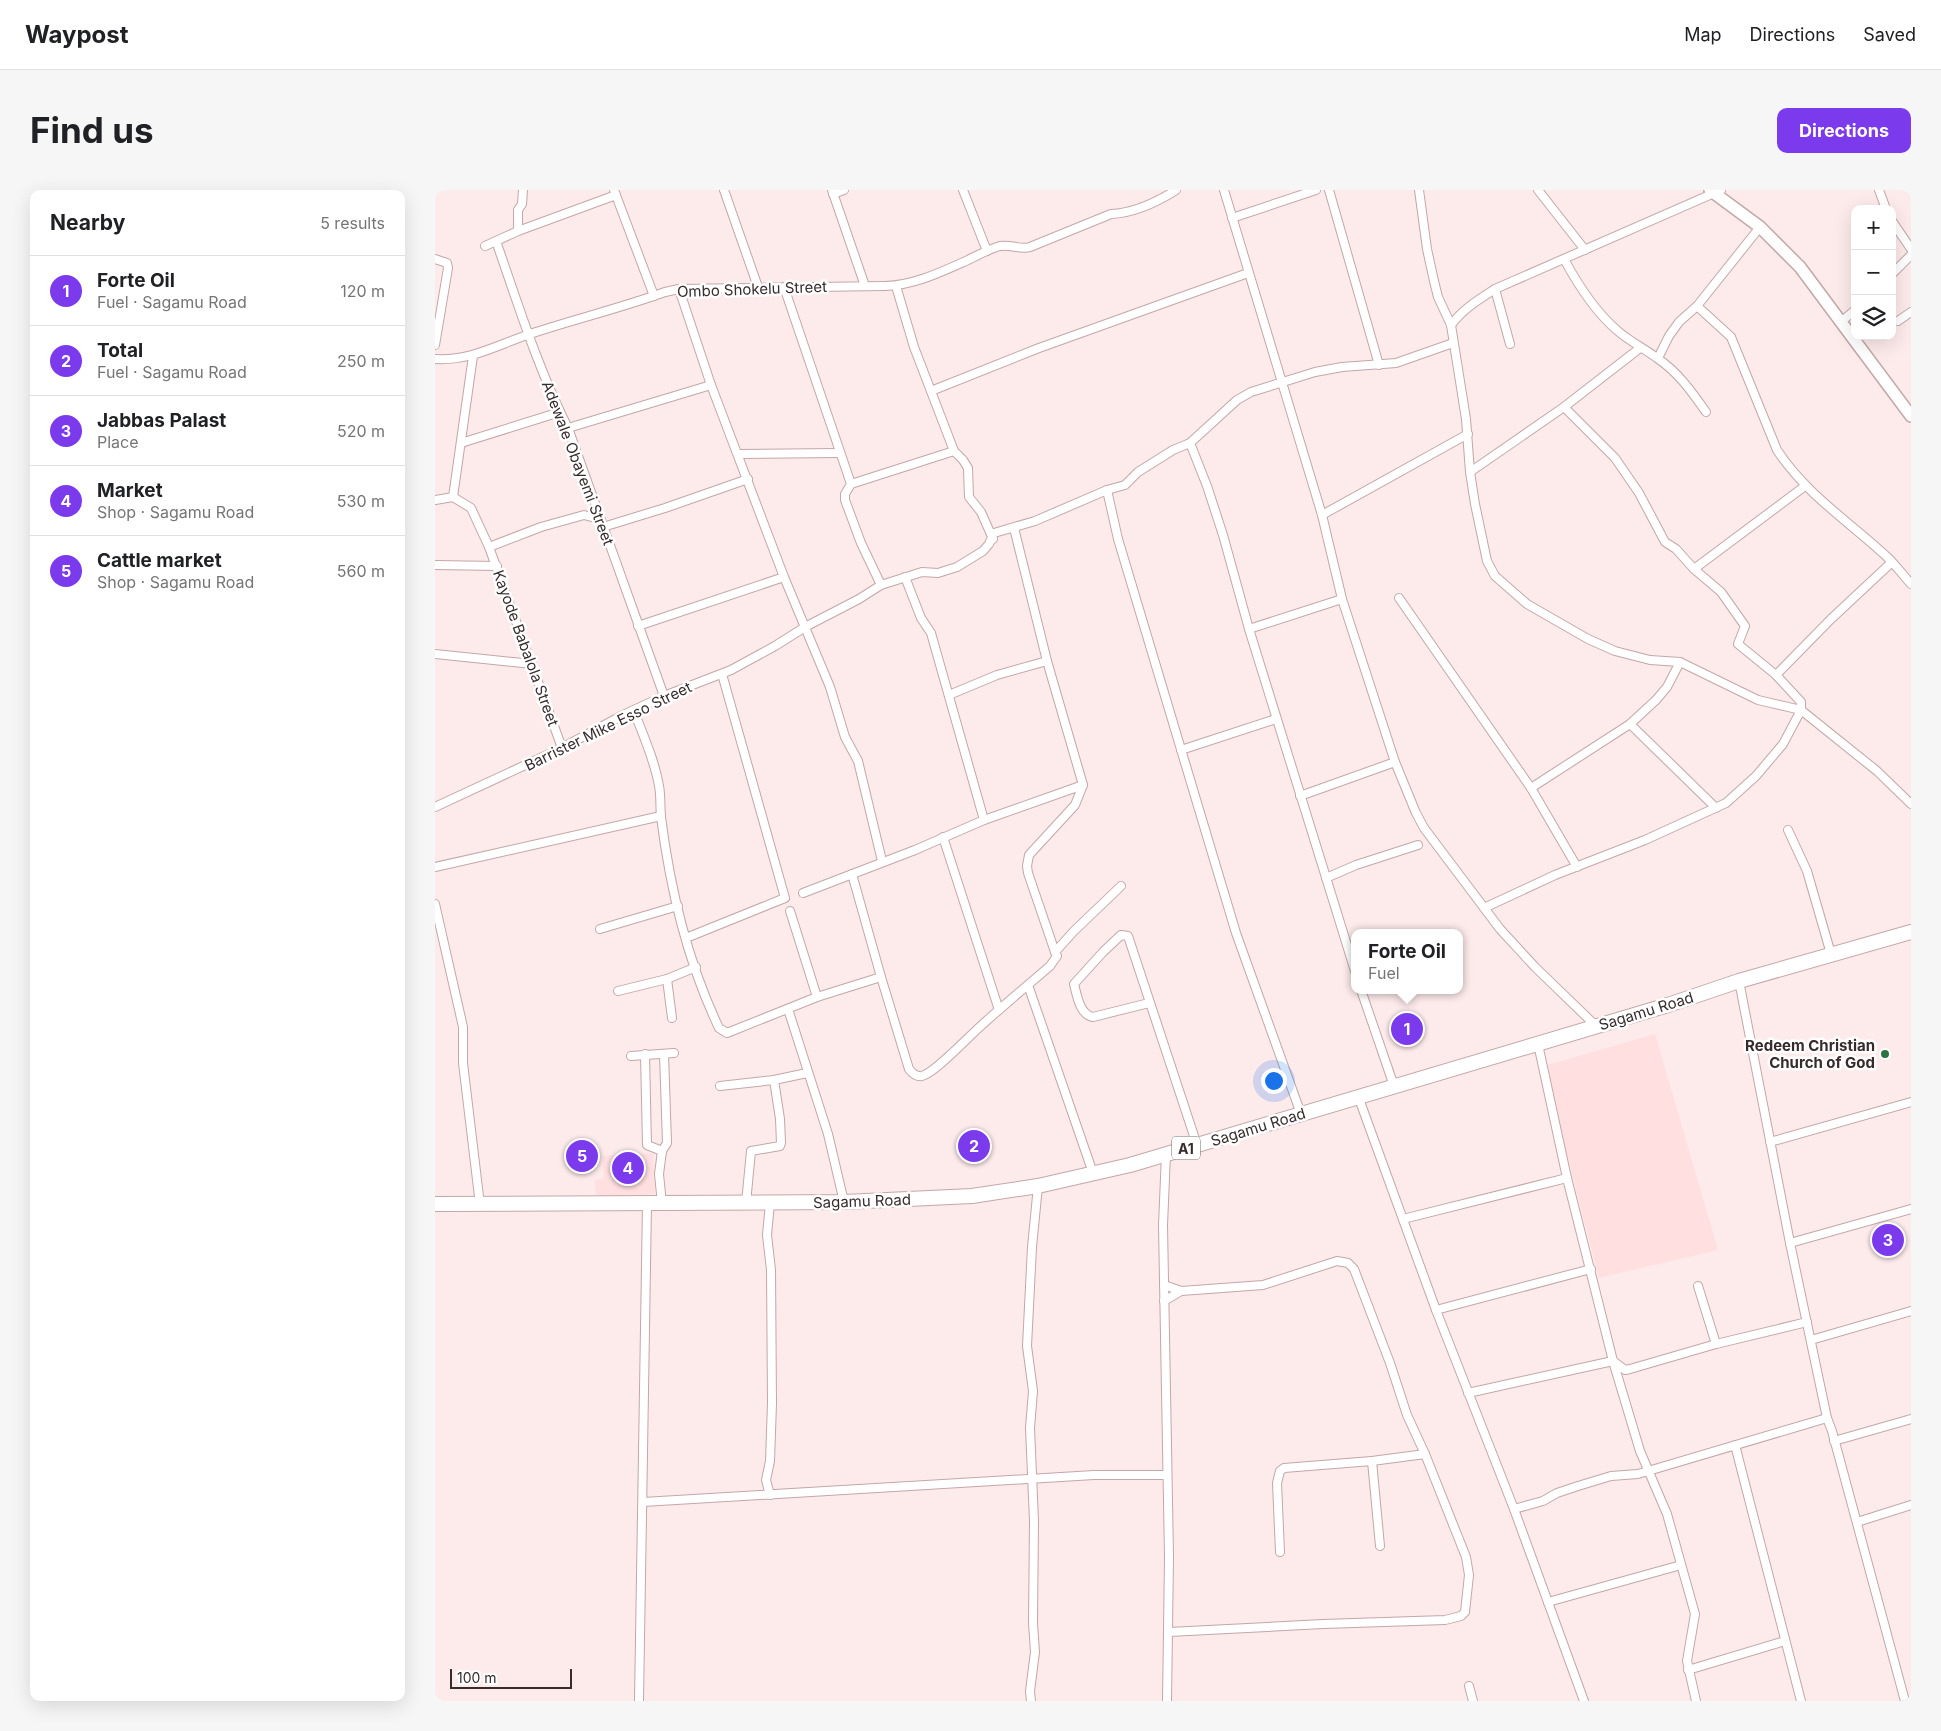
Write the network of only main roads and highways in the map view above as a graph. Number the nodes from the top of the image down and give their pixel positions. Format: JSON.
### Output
{"nodes":[{"id":1,"x":1911,"y":932,"type":"edge"},
{"id":2,"x":435,"y":1204,"type":"edge"}],
"edges":[{"from":1,"to":2,"type":"highway","name":"Sagamu Road","number":"A1"}]}
